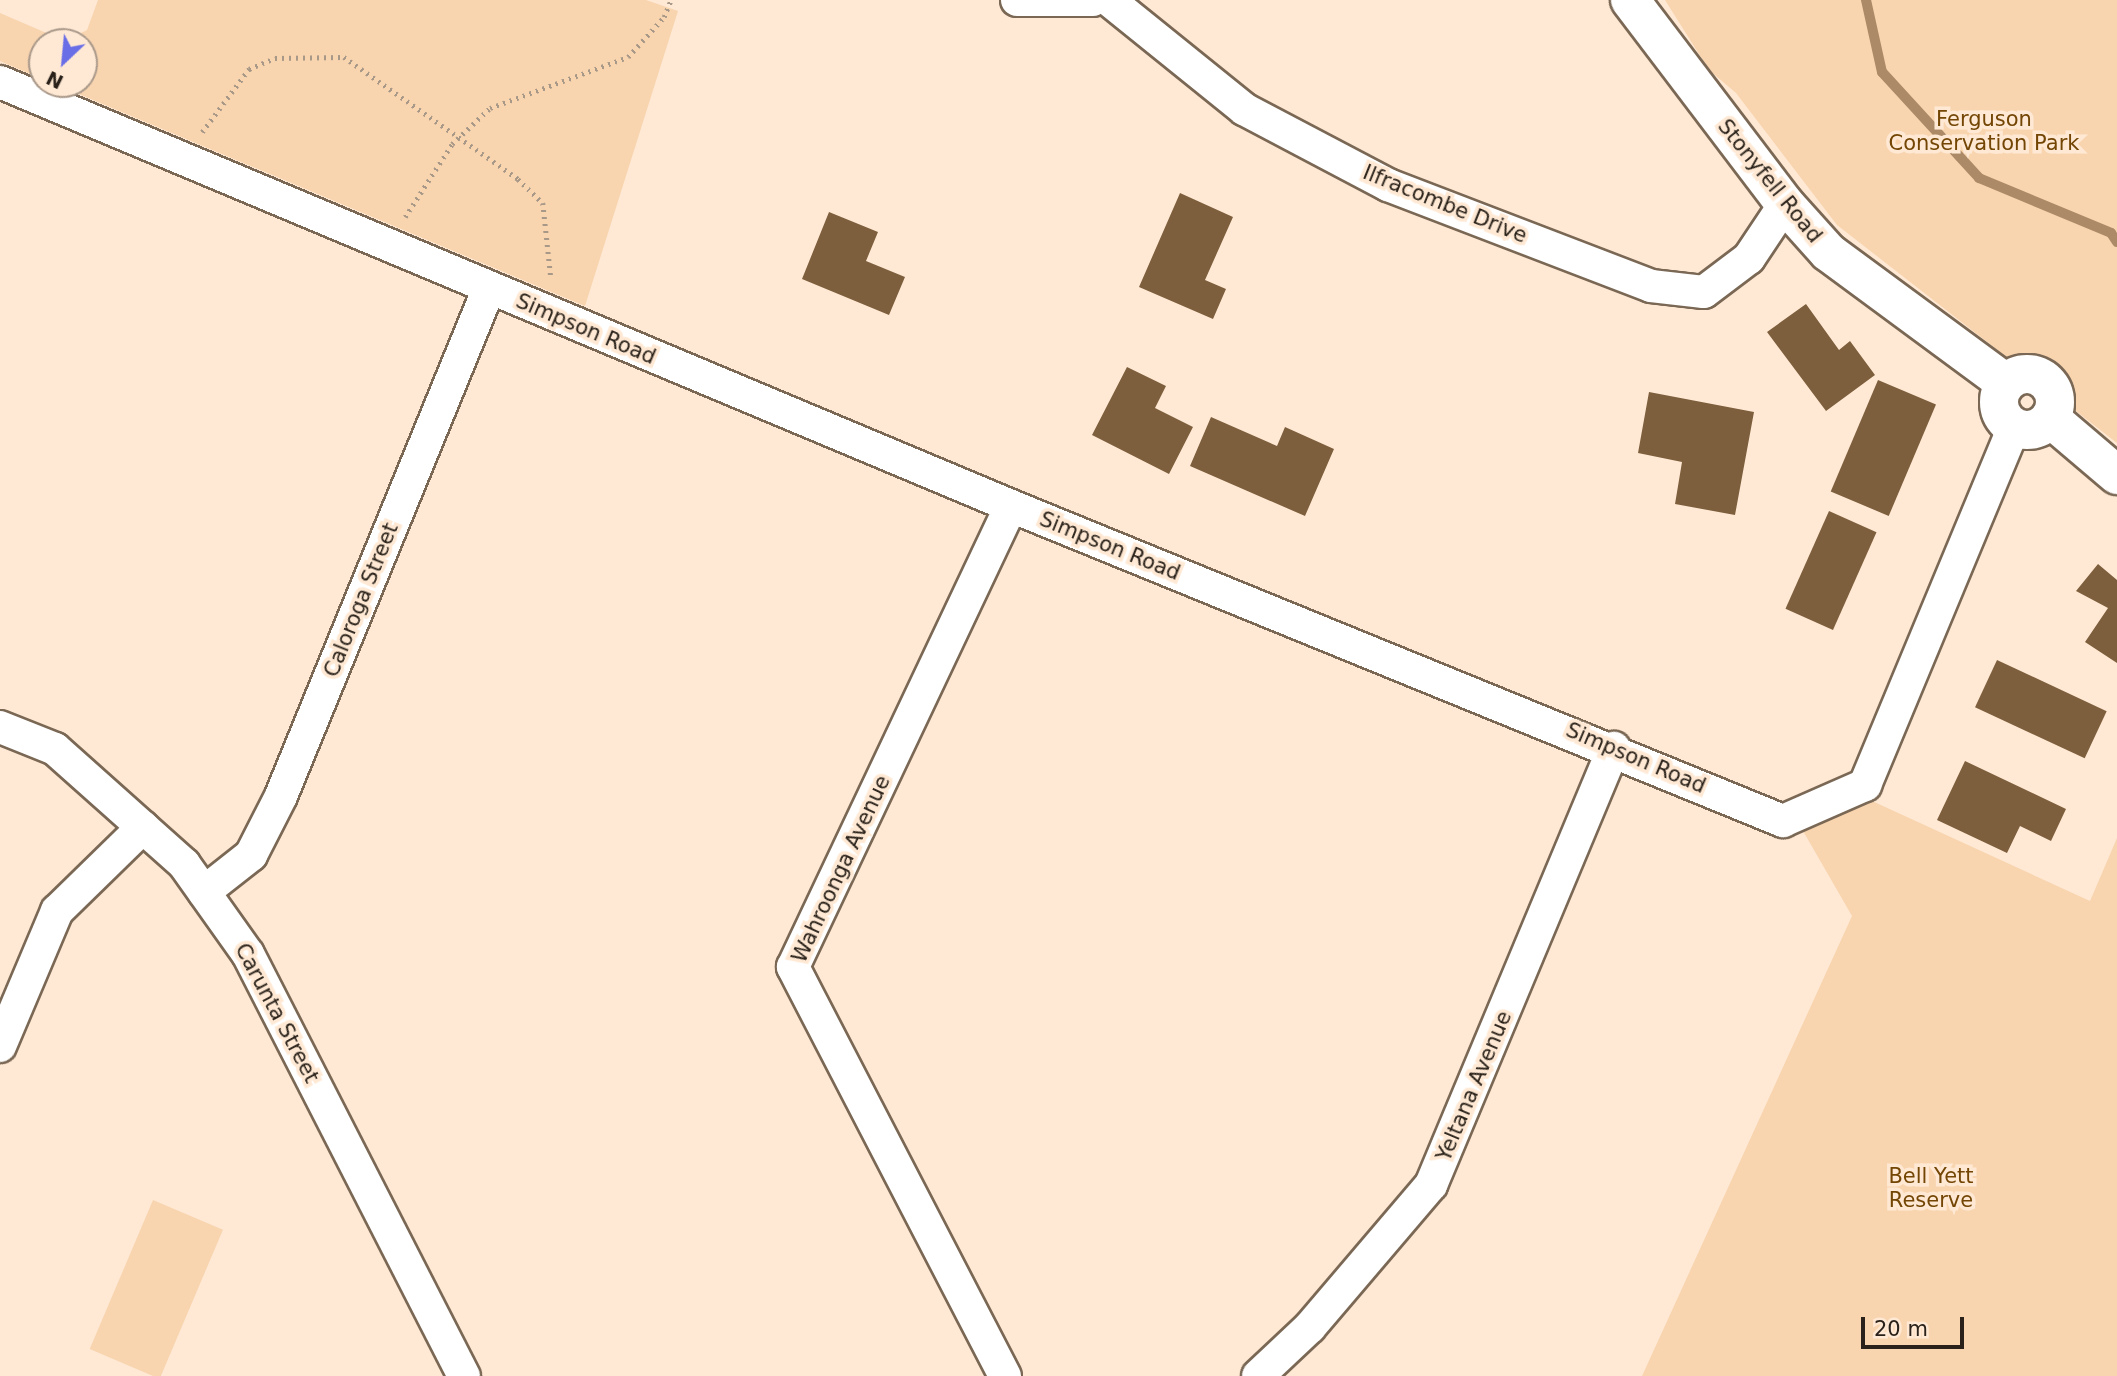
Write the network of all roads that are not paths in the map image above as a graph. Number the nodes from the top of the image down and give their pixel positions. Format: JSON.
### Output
{"nodes":[{"id":1,"x":1017,"y":0,"type":"edge"},
{"id":2,"x":1093,"y":0,"type":"edge"},
{"id":3,"x":1109,"y":0,"type":"edge"},
{"id":4,"x":1630,"y":0,"type":"edge"},
{"id":5,"x":0,"y":82,"type":"edge"},
{"id":6,"x":1784,"y":204,"type":"junction"},
{"id":7,"x":489,"y":288,"type":"junction"},
{"id":8,"x":2006,"y":383,"type":"junction"},
{"id":9,"x":2050,"y":418,"type":"junction"},
{"id":10,"x":2014,"y":427,"type":"junction"},
{"id":11,"x":2117,"y":475,"type":"edge"},
{"id":12,"x":1011,"y":506,"type":"junction"},
{"id":13,"x":0,"y":727,"type":"edge"},
{"id":14,"x":1614,"y":748,"type":"junction"},
{"id":15,"x":143,"y":827,"type":"junction"},
{"id":16,"x":204,"y":892,"type":"junction"},
{"id":17,"x":0,"y":1046,"type":"edge"},
{"id":18,"x":464,"y":1376,"type":"edge"},
{"id":19,"x":1004,"y":1376,"type":"edge"},
{"id":20,"x":1258,"y":1376,"type":"edge"}],
"edges":[{"from":1,"to":2,"type":"street"},
{"from":3,"to":6,"type":"street","name":"Ilfracombe Drive"},
{"from":4,"to":6,"type":"street","name":"Stonyfell Road"},
{"from":5,"to":7,"type":"street","name":"Simpson Road"},
{"from":6,"to":8,"type":"street","name":"Stonyfell Road"},
{"from":7,"to":12,"type":"street","name":"Simpson Road"},
{"from":7,"to":16,"type":"street","name":"Caloroga Street"},
{"from":8,"to":9,"type":"street"},
{"from":8,"to":10,"type":"street"},
{"from":9,"to":10,"type":"street"},
{"from":9,"to":11,"type":"street"},
{"from":10,"to":14,"type":"street","name":"Simpson Road"},
{"from":12,"to":14,"type":"street","name":"Simpson Road"},
{"from":12,"to":19,"type":"street","name":"Wahroonga Avenue"},
{"from":13,"to":15,"type":"street","name":"Carunta Street"},
{"from":14,"to":20,"type":"street","name":"Yeltana Avenue"},
{"from":15,"to":16,"type":"street","name":"Carunta Street"},
{"from":15,"to":17,"type":"street"},
{"from":16,"to":18,"type":"street","name":"Carunta Street"}]}
